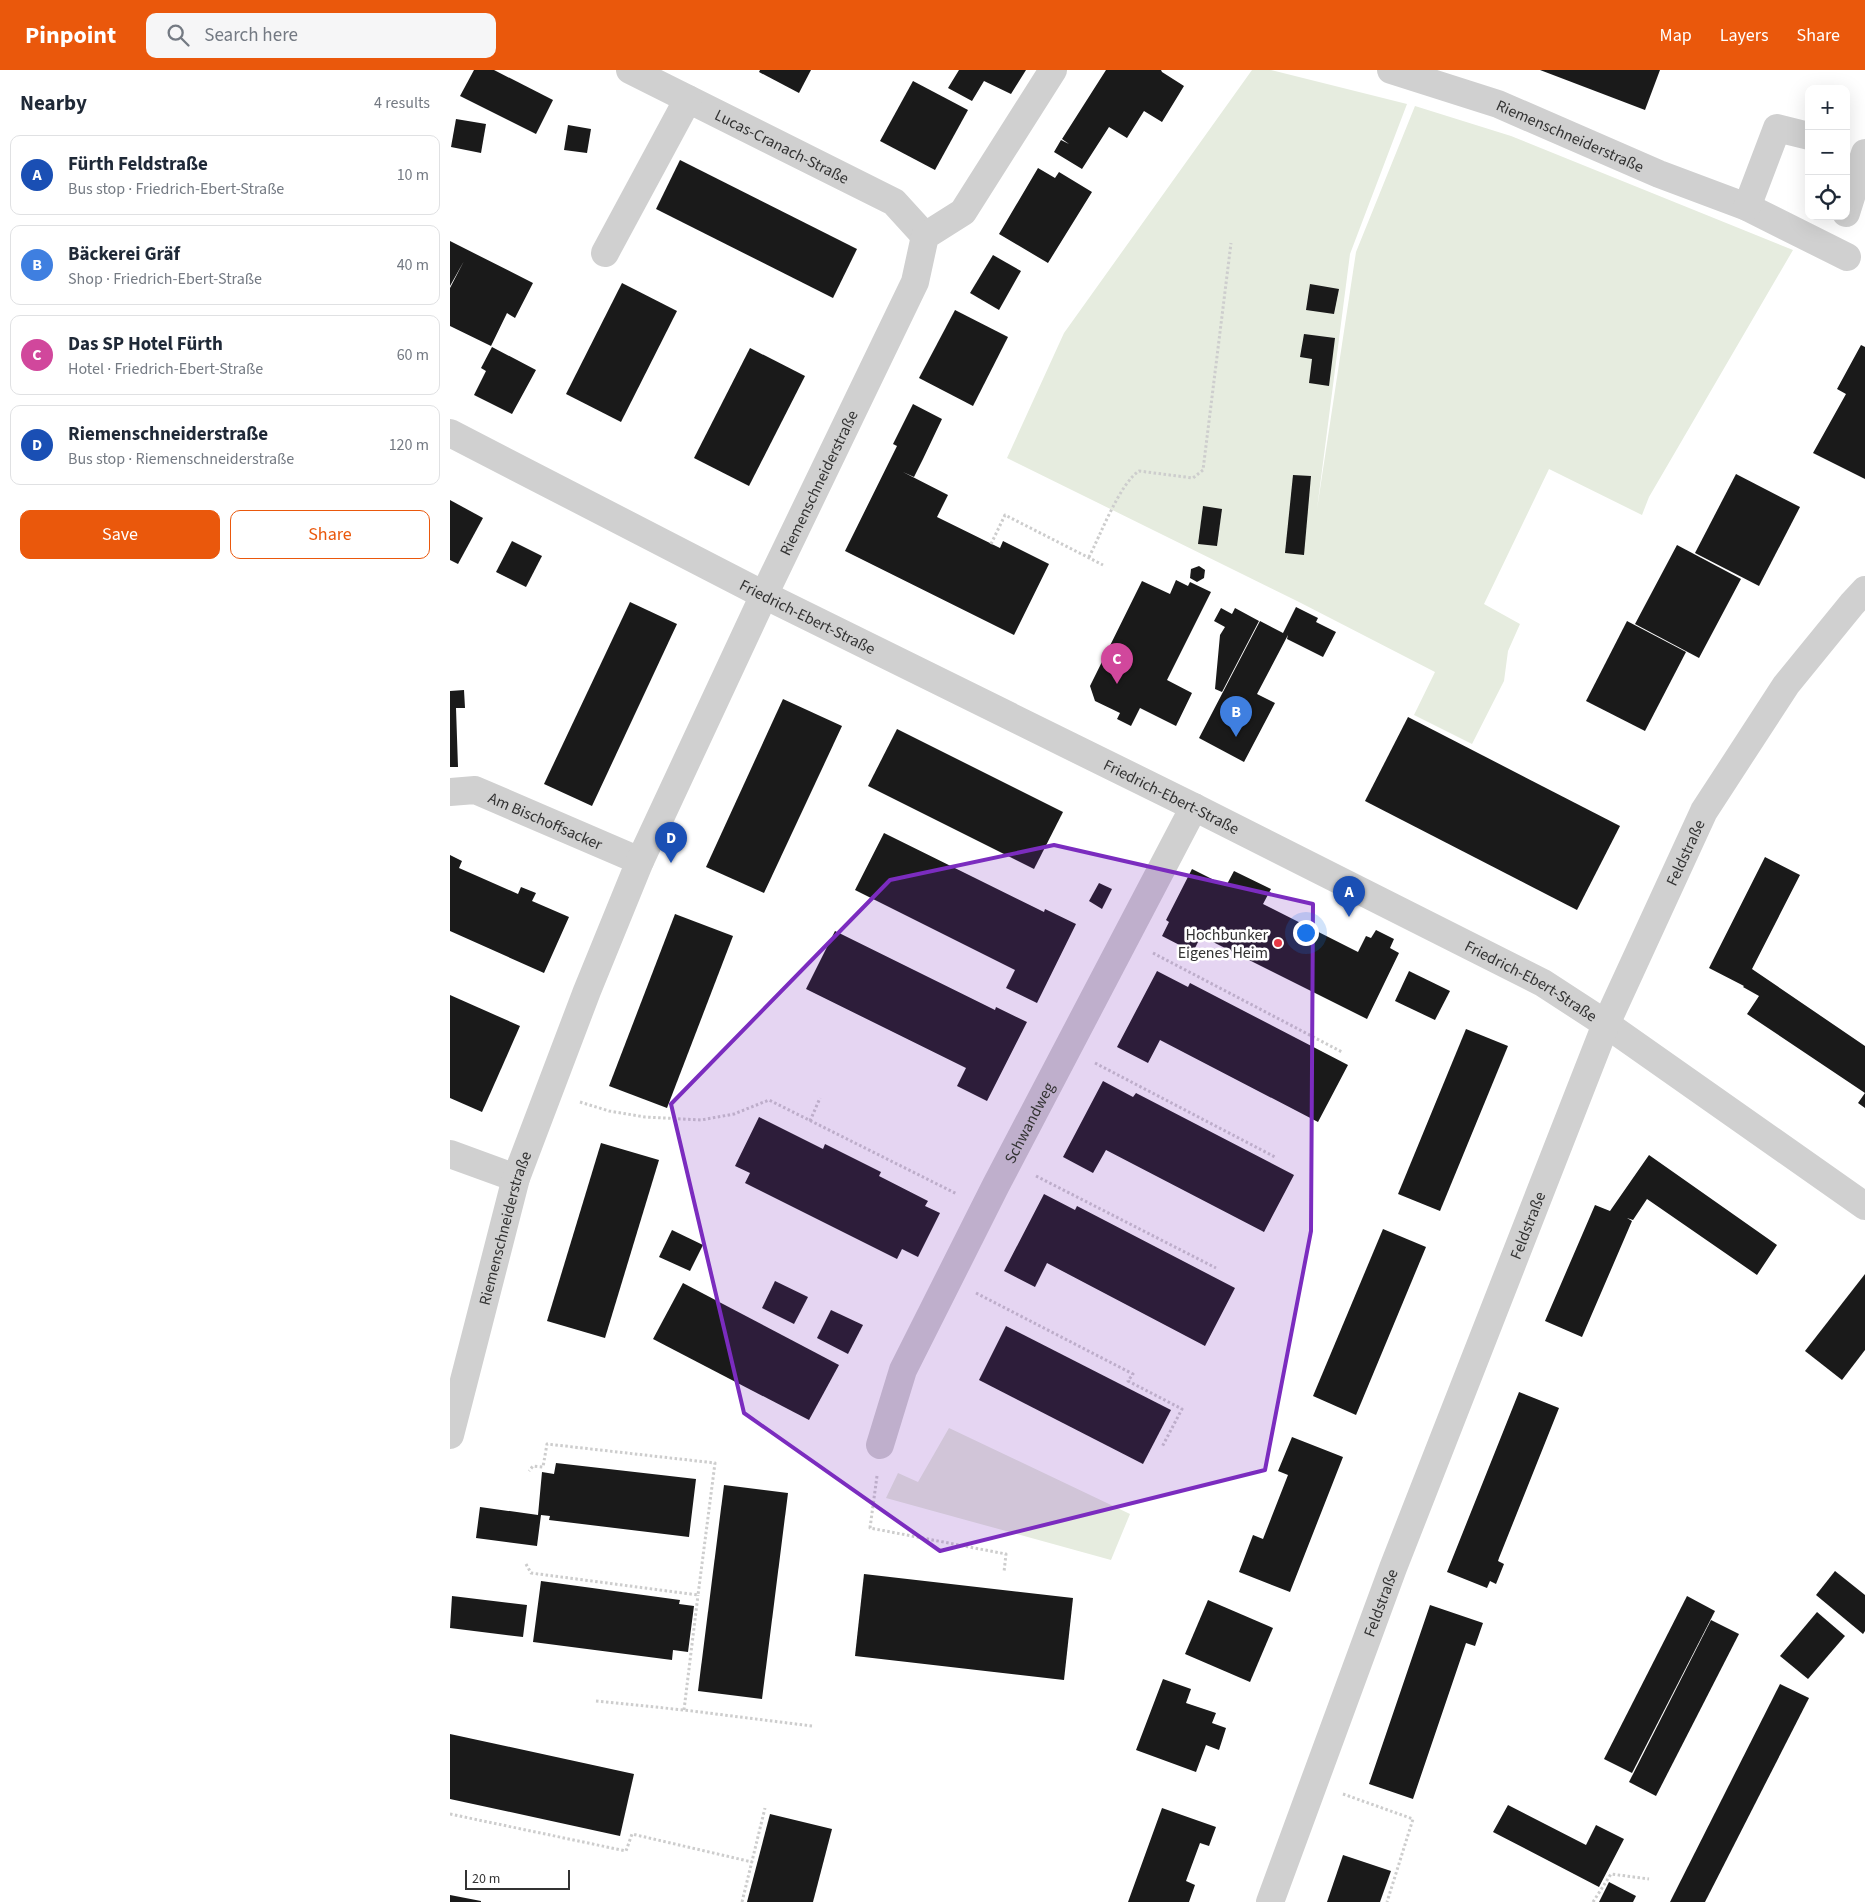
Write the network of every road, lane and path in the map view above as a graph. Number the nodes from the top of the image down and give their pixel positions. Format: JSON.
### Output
{"nodes":[{"id":1,"x":630,"y":70,"type":"edge"},
{"id":2,"x":1053,"y":70,"type":"edge"},
{"id":3,"x":1391,"y":70,"type":"edge"},
{"id":4,"x":688,"y":99,"type":"junction"},
{"id":5,"x":1805,"y":135,"type":"edge"},
{"id":6,"x":1850,"y":147,"type":"edge"},
{"id":7,"x":1865,"y":152,"type":"edge"},
{"id":8,"x":1850,"y":202,"type":"edge"},
{"id":9,"x":1747,"y":207,"type":"junction"},
{"id":10,"x":1845,"y":220,"type":"edge"},
{"id":11,"x":925,"y":236,"type":"junction"},
{"id":12,"x":1231,"y":243,"type":"dead end"},
{"id":13,"x":605,"y":253,"type":"dead end"},
{"id":14,"x":450,"y":433,"type":"edge"},
{"id":15,"x":991,"y":544,"type":"dead end"},
{"id":16,"x":1089,"y":557,"type":"junction"},
{"id":17,"x":1103,"y":565,"type":"dead end"},
{"id":18,"x":764,"y":595,"type":"junction"},
{"id":19,"x":1861,"y":602,"type":"edge"},
{"id":20,"x":450,"y":792,"type":"edge"},
{"id":21,"x":1194,"y":807,"type":"junction"},
{"id":22,"x":640,"y":861,"type":"junction"},
{"id":23,"x":1126,"y":938,"type":"junction"},
{"id":24,"x":1606,"y":1024,"type":"junction"},
{"id":25,"x":1067,"y":1049,"type":"junction"},
{"id":26,"x":1342,"y":1052,"type":"dead end"},
{"id":27,"x":548,"y":1092,"type":"junction"},
{"id":28,"x":820,"y":1098,"type":"dead end"},
{"id":29,"x":810,"y":1121,"type":"junction"},
{"id":30,"x":450,"y":1154,"type":"edge"},
{"id":31,"x":1275,"y":1157,"type":"dead end"},
{"id":32,"x":1009,"y":1162,"type":"junction"},
{"id":33,"x":516,"y":1178,"type":"junction"},
{"id":34,"x":1865,"y":1206,"type":"edge"},
{"id":35,"x":985,"y":1208,"type":"junction"},
{"id":36,"x":1216,"y":1268,"type":"dead end"},
{"id":37,"x":949,"y":1280,"type":"junction"},
{"id":38,"x":450,"y":1435,"type":"edge"},
{"id":39,"x":880,"y":1445,"type":"joint"},
{"id":40,"x":1162,"y":1447,"type":"dead end"},
{"id":41,"x":529,"y":1471,"type":"dead end"},
{"id":42,"x":526,"y":1564,"type":"dead end"},
{"id":43,"x":1004,"y":1572,"type":"dead end"},
{"id":44,"x":698,"y":1595,"type":"junction"},
{"id":45,"x":596,"y":1701,"type":"dead end"},
{"id":46,"x":684,"y":1710,"type":"junction"},
{"id":47,"x":812,"y":1726,"type":"dead end"},
{"id":48,"x":1314,"y":1784,"type":"junction"},
{"id":49,"x":765,"y":1808,"type":"dead end"},
{"id":50,"x":450,"y":1814,"type":"edge"},
{"id":51,"x":752,"y":1862,"type":"junction"},
{"id":52,"x":1649,"y":1879,"type":"dead end"},
{"id":53,"x":742,"y":1902,"type":"edge"},
{"id":54,"x":1270,"y":1902,"type":"edge"},
{"id":55,"x":1386,"y":1902,"type":"edge"},
{"id":56,"x":1593,"y":1902,"type":"edge"}],
"edges":[{"from":1,"to":4,"type":"street","name":"Lucas-Cranach-Straße"},
{"from":2,"to":11,"type":"street"},
{"from":3,"to":9,"type":"street","name":"Riemenschneiderstraße"},
{"from":4,"to":11,"type":"street","name":"Lucas-Cranach-Straße"},
{"from":4,"to":13,"type":"street"},
{"from":5,"to":9,"type":"street"},
{"from":6,"to":7,"type":"street","name":"Riemenschneiderstraße"},
{"from":7,"to":8,"type":"street","name":"Riemenschneiderstraße"},
{"from":9,"to":10,"type":"street","name":"Riemenschneiderstraße"},
{"from":11,"to":18,"type":"street","name":"Riemenschneiderstraße"},
{"from":12,"to":16,"type":"path"},
{"from":14,"to":18,"type":"street","name":"Friedrich-Ebert-Straße"},
{"from":15,"to":16,"type":"path"},
{"from":16,"to":17,"type":"path"},
{"from":18,"to":21,"type":"street","name":"Friedrich-Ebert-Straße"},
{"from":18,"to":22,"type":"street","name":"Riemenschneiderstraße"},
{"from":19,"to":24,"type":"street","name":"Feldstraße"},
{"from":20,"to":22,"type":"street","name":"Am Bischoffsacker"},
{"from":21,"to":23,"type":"street","name":"Schwandweg"},
{"from":21,"to":24,"type":"street","name":"Friedrich-Ebert-Straße"},
{"from":22,"to":27,"type":"street","name":"Riemenschneiderstraße"},
{"from":23,"to":25,"type":"street","name":"Schwandweg"},
{"from":23,"to":26,"type":"path"},
{"from":24,"to":34,"type":"street","name":"Friedrich-Ebert-Straße"},
{"from":24,"to":48,"type":"street","name":"Feldstraße"},
{"from":25,"to":31,"type":"path"},
{"from":25,"to":32,"type":"street","name":"Schwandweg"},
{"from":27,"to":29,"type":"path"},
{"from":27,"to":33,"type":"street","name":"Riemenschneiderstraße"},
{"from":28,"to":29,"type":"path"},
{"from":29,"to":35,"type":"path"},
{"from":30,"to":33,"type":"street"},
{"from":32,"to":35,"type":"street","name":"Schwandweg"},
{"from":32,"to":36,"type":"path"},
{"from":33,"to":38,"type":"street","name":"Riemenschneiderstraße"},
{"from":35,"to":37,"type":"street","name":"Schwandweg"},
{"from":37,"to":39,"type":"street","name":"Schwandweg"},
{"from":37,"to":40,"type":"path"},
{"from":39,"to":43,"type":"path"},
{"from":41,"to":44,"type":"path"},
{"from":42,"to":44,"type":"path"},
{"from":44,"to":46,"type":"path"},
{"from":45,"to":46,"type":"path"},
{"from":46,"to":47,"type":"path"},
{"from":48,"to":54,"type":"street","name":"Feldstraße"},
{"from":48,"to":55,"type":"path"},
{"from":49,"to":51,"type":"path"},
{"from":50,"to":51,"type":"path"},
{"from":51,"to":53,"type":"path"},
{"from":52,"to":56,"type":"path"}]}
